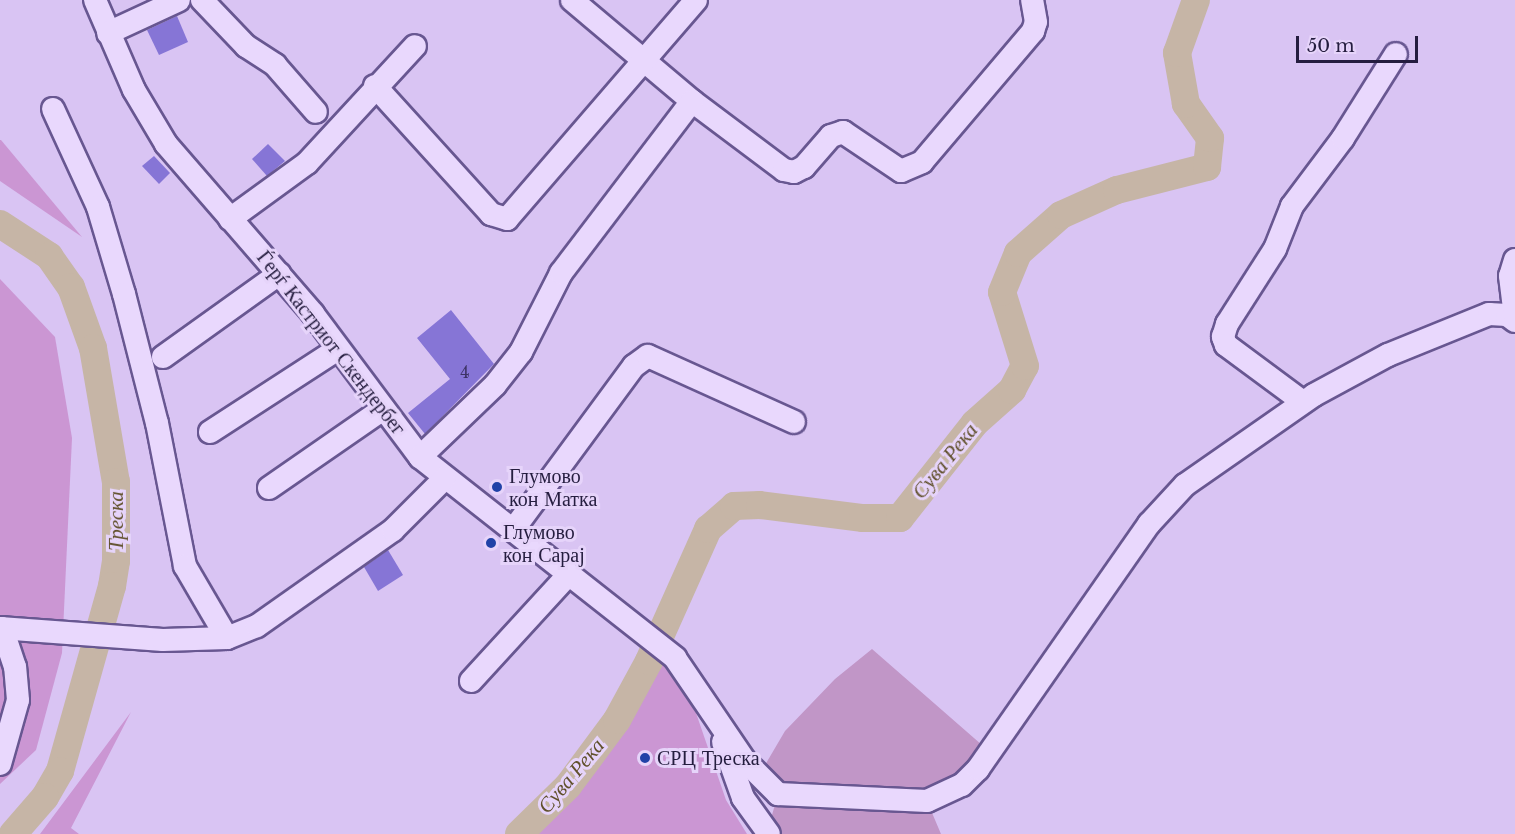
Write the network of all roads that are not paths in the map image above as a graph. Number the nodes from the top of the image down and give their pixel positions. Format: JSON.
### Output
{"nodes":[{"id":1,"x":95,"y":0,"type":"edge"},
{"id":2,"x":179,"y":0,"type":"edge"},
{"id":3,"x":202,"y":0,"type":"edge"},
{"id":4,"x":572,"y":0,"type":"edge"},
{"id":5,"x":696,"y":0,"type":"edge"},
{"id":6,"x":1032,"y":0,"type":"edge"},
{"id":7,"x":108,"y":33,"type":"junction"},
{"id":8,"x":415,"y":46,"type":"dead end"},
{"id":9,"x":1396,"y":54,"type":"dead end"},
{"id":10,"x":646,"y":61,"type":"junction"},
{"id":11,"x":375,"y":86,"type":"junction"},
{"id":12,"x":692,"y":101,"type":"junction"},
{"id":13,"x":53,"y":109,"type":"dead end"},
{"id":14,"x":316,"y":112,"type":"dead end"},
{"id":15,"x":230,"y":219,"type":"junction"},
{"id":16,"x":1515,"y":260,"type":"edge"},
{"id":17,"x":279,"y":274,"type":"junction"},
{"id":18,"x":1515,"y":314,"type":"edge"},
{"id":19,"x":1515,"y":321,"type":"edge"},
{"id":20,"x":338,"y":349,"type":"junction"},
{"id":21,"x":163,"y":357,"type":"dead end"},
{"id":22,"x":1304,"y":402,"type":"junction"},
{"id":23,"x":382,"y":409,"type":"junction"},
{"id":24,"x":794,"y":422,"type":"dead end"},
{"id":25,"x":210,"y":432,"type":"dead end"},
{"id":26,"x":420,"y":458,"type":"junction"},
{"id":27,"x":444,"y":479,"type":"junction"},
{"id":28,"x":269,"y":488,"type":"dead end"},
{"id":29,"x":513,"y":530,"type":"junction"},
{"id":30,"x":569,"y":574,"type":"junction"},
{"id":31,"x":1,"y":628,"type":"edge"},
{"id":32,"x":227,"y":638,"type":"junction"},
{"id":33,"x":471,"y":681,"type":"dead end"},
{"id":34,"x":711,"y":709,"type":"junction"},
{"id":35,"x":0,"y":764,"type":"edge"},
{"id":36,"x":778,"y":794,"type":"junction"},
{"id":37,"x":771,"y":834,"type":"edge"}],
"edges":[{"from":1,"to":7,"type":"street","name":"Ѓерѓ Кастриот Скендербег"},
{"from":2,"to":7,"type":"street"},
{"from":3,"to":14,"type":"street"},
{"from":4,"to":10,"type":"street"},
{"from":5,"to":10,"type":"street"},
{"from":6,"to":12,"type":"street"},
{"from":7,"to":15,"type":"street","name":"Ѓерѓ Кастриот Скендербег"},
{"from":8,"to":11,"type":"street"},
{"from":9,"to":22,"type":"street"},
{"from":10,"to":11,"type":"street"},
{"from":10,"to":12,"type":"street"},
{"from":11,"to":15,"type":"street"},
{"from":12,"to":26,"type":"street"},
{"from":13,"to":32,"type":"street"},
{"from":15,"to":17,"type":"street","name":"Ѓерѓ Кастриот Скендербег"},
{"from":16,"to":18,"type":"street"},
{"from":17,"to":20,"type":"street","name":"Ѓерѓ Кастриот Скендербег"},
{"from":17,"to":21,"type":"street"},
{"from":19,"to":22,"type":"street"},
{"from":20,"to":23,"type":"street","name":"Ѓерѓ Кастриот Скендербег"},
{"from":20,"to":25,"type":"street"},
{"from":22,"to":36,"type":"street"},
{"from":23,"to":26,"type":"street","name":"Ѓерѓ Кастриот Скендербег"},
{"from":23,"to":28,"type":"street"},
{"from":24,"to":29,"type":"street"},
{"from":26,"to":27,"type":"street","name":"Ѓерѓ Кастриот Скендербег"},
{"from":27,"to":29,"type":"street","name":"Ѓерѓ Кастриот Скендербег"},
{"from":27,"to":32,"type":"street"},
{"from":29,"to":30,"type":"street","name":"Ѓерѓ Кастриот Скендербег"},
{"from":30,"to":33,"type":"street"},
{"from":30,"to":34,"type":"street","name":"Ѓерѓ Кастриот Скендербег"},
{"from":31,"to":32,"type":"street"},
{"from":31,"to":35,"type":"street"},
{"from":34,"to":36,"type":"street"},
{"from":34,"to":37,"type":"street"},
{"from":36,"to":37,"type":"street"}]}
